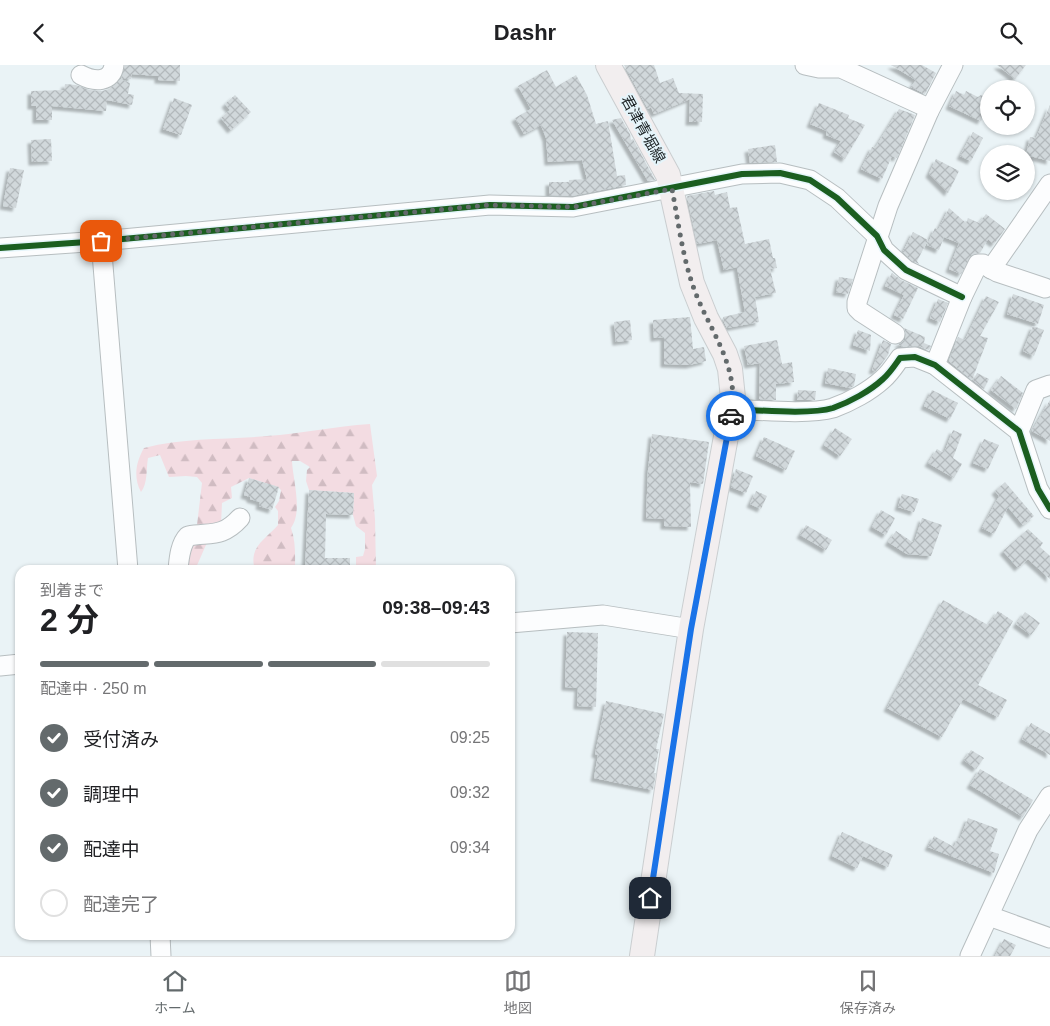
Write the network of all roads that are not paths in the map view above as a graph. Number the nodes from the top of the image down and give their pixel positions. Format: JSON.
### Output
{"nodes":[{"id":1,"x":114,"y":65,"type":"edge"},
{"id":2,"x":608,"y":65,"type":"edge"},
{"id":3,"x":805,"y":65,"type":"edge"},
{"id":4,"x":946,"y":68,"type":"edge"},
{"id":5,"x":81,"y":75,"type":"dead end"},
{"id":6,"x":929,"y":111,"type":"junction"},
{"id":7,"x":1050,"y":184,"type":"edge"},
{"id":8,"x":672,"y":189,"type":"junction"},
{"id":9,"x":877,"y":236,"type":"junction"},
{"id":10,"x":101,"y":241,"type":"junction"},
{"id":11,"x":0,"y":248,"type":"edge"},
{"id":12,"x":991,"y":269,"type":"junction"},
{"id":13,"x":1045,"y":288,"type":"dead end"},
{"id":14,"x":962,"y":297,"type":"junction"},
{"id":15,"x":895,"y":334,"type":"dead end"},
{"id":16,"x":935,"y":365,"type":"junction"},
{"id":17,"x":1050,"y":385,"type":"edge"},
{"id":18,"x":732,"y":409,"type":"junction"},
{"id":19,"x":1019,"y":431,"type":"junction"},
{"id":20,"x":1050,"y":509,"type":"edge"},
{"id":21,"x":240,"y":518,"type":"dead end"},
{"id":22,"x":128,"y":565,"type":"edge"},
{"id":23,"x":179,"y":565,"type":"edge"},
{"id":24,"x":515,"y":623,"type":"edge"},
{"id":25,"x":691,"y":629,"type":"junction"},
{"id":26,"x":15,"y":664,"type":"edge"},
{"id":27,"x":0,"y":666,"type":"edge"},
{"id":28,"x":1050,"y":796,"type":"edge"},
{"id":29,"x":989,"y":916,"type":"junction"},
{"id":30,"x":1050,"y":938,"type":"edge"},
{"id":31,"x":160,"y":940,"type":"edge"},
{"id":32,"x":161,"y":956,"type":"edge"},
{"id":33,"x":642,"y":956,"type":"edge"},
{"id":34,"x":970,"y":956,"type":"edge"}],
"edges":[{"from":1,"to":5,"type":"street"},
{"from":2,"to":8,"type":"main road","name":"君津青堀線"},
{"from":3,"to":6,"type":"street"},
{"from":4,"to":6,"type":"street"},
{"from":6,"to":9,"type":"street"},
{"from":7,"to":12,"type":"street"},
{"from":8,"to":9,"type":"street"},
{"from":8,"to":10,"type":"street"},
{"from":8,"to":18,"type":"main road","name":"君津青堀線"},
{"from":9,"to":14,"type":"street"},
{"from":9,"to":15,"type":"street"},
{"from":10,"to":11,"type":"street"},
{"from":10,"to":22,"type":"street"},
{"from":12,"to":13,"type":"street"},
{"from":12,"to":14,"type":"street"},
{"from":14,"to":16,"type":"street"},
{"from":16,"to":18,"type":"street"},
{"from":16,"to":19,"type":"street"},
{"from":17,"to":19,"type":"street"},
{"from":18,"to":25,"type":"main road","name":"君津青堀線"},
{"from":19,"to":20,"type":"street"},
{"from":21,"to":23,"type":"street"},
{"from":24,"to":25,"type":"street"},
{"from":25,"to":33,"type":"main road","name":"君津青堀線"},
{"from":26,"to":27,"type":"street"},
{"from":28,"to":29,"type":"street"},
{"from":29,"to":30,"type":"street"},
{"from":29,"to":34,"type":"street"},
{"from":31,"to":32,"type":"street"}]}
